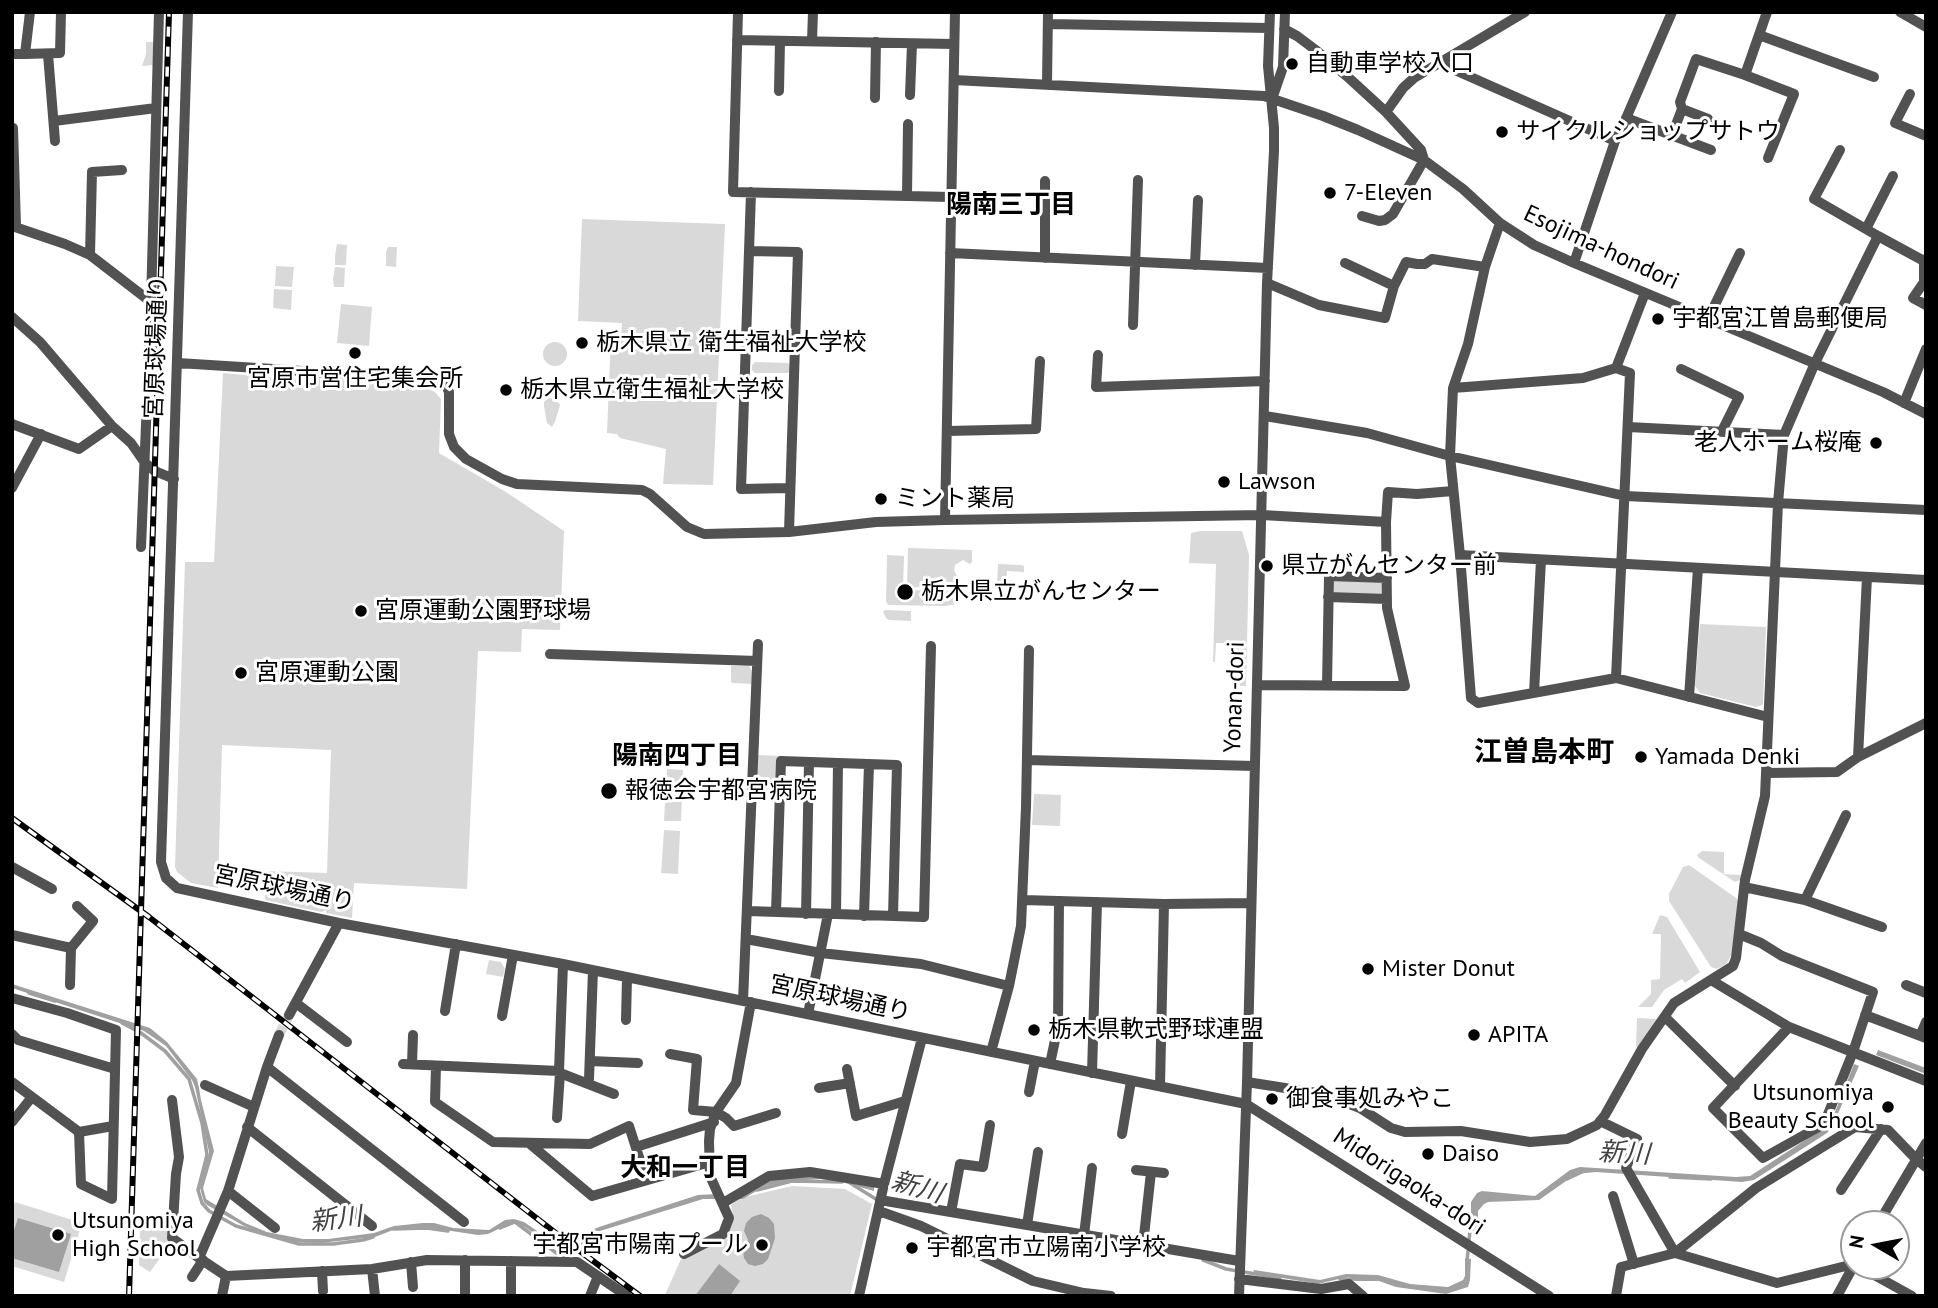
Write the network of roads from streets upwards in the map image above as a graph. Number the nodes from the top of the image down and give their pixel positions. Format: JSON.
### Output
{"nodes":[{"id":1,"x":30,"y":12,"type":"edge"},
{"id":2,"x":61,"y":12,"type":"edge"},
{"id":3,"x":159,"y":12,"type":"edge"},
{"id":4,"x":188,"y":12,"type":"edge"},
{"id":5,"x":738,"y":12,"type":"edge"},
{"id":6,"x":813,"y":12,"type":"edge"},
{"id":7,"x":955,"y":12,"type":"edge"},
{"id":8,"x":1270,"y":12,"type":"edge"},
{"id":9,"x":1285,"y":12,"type":"edge"},
{"id":10,"x":1525,"y":12,"type":"edge"},
{"id":11,"x":1672,"y":12,"type":"edge"},
{"id":12,"x":1767,"y":12,"type":"edge"},
{"id":13,"x":1900,"y":12,"type":"edge"},
{"id":14,"x":1048,"y":18,"type":"edge"},
{"id":15,"x":1926,"y":27,"type":"edge"},
{"id":16,"x":1269,"y":28,"type":"junction"},
{"id":17,"x":1284,"y":29,"type":"junction"},
{"id":18,"x":1759,"y":35,"type":"junction"},
{"id":19,"x":737,"y":40,"type":"junction"},
{"id":20,"x":780,"y":41,"type":"junction"},
{"id":21,"x":812,"y":41,"type":"junction"},
{"id":22,"x":876,"y":42,"type":"junction"},
{"id":23,"x":912,"y":44,"type":"junction"},
{"id":24,"x":954,"y":44,"type":"junction"},
{"id":25,"x":12,"y":54,"type":"edge"},
{"id":26,"x":25,"y":54,"type":"junction"},
{"id":27,"x":48,"y":54,"type":"junction"},
{"id":28,"x":1439,"y":63,"type":"junction"},
{"id":29,"x":1745,"y":75,"type":"junction"},
{"id":30,"x":1874,"y":77,"type":"dead end"},
{"id":31,"x":954,"y":80,"type":"junction"},
{"id":32,"x":1047,"y":84,"type":"junction"},
{"id":33,"x":779,"y":91,"type":"dead end"},
{"id":34,"x":1910,"y":94,"type":"dead end"},
{"id":35,"x":910,"y":95,"type":"dead end"},
{"id":36,"x":875,"y":98,"type":"dead end"},
{"id":37,"x":1272,"y":99,"type":"junction"},
{"id":38,"x":156,"y":108,"type":"junction"},
{"id":39,"x":1682,"y":109,"type":"junction"},
{"id":40,"x":1386,"y":112,"type":"junction"},
{"id":41,"x":1626,"y":118,"type":"junction"},
{"id":42,"x":1707,"y":119,"type":"dead end"},
{"id":43,"x":54,"y":121,"type":"junction"},
{"id":44,"x":908,"y":124,"type":"dead end"},
{"id":45,"x":13,"y":128,"type":"edge"},
{"id":46,"x":1672,"y":135,"type":"junction"},
{"id":47,"x":1926,"y":136,"type":"edge"},
{"id":48,"x":55,"y":141,"type":"dead end"},
{"id":49,"x":1615,"y":141,"type":"junction"},
{"id":50,"x":1711,"y":150,"type":"dead end"},
{"id":51,"x":1840,"y":150,"type":"dead end"},
{"id":52,"x":1768,"y":158,"type":"dead end"},
{"id":53,"x":1424,"y":160,"type":"junction"},
{"id":54,"x":122,"y":170,"type":"dead end"},
{"id":55,"x":1893,"y":176,"type":"dead end"},
{"id":56,"x":1138,"y":180,"type":"dead end"},
{"id":57,"x":1045,"y":181,"type":"dead end"},
{"id":58,"x":751,"y":192,"type":"junction"},
{"id":59,"x":907,"y":196,"type":"junction"},
{"id":60,"x":951,"y":197,"type":"junction"},
{"id":61,"x":1198,"y":200,"type":"dead end"},
{"id":62,"x":1362,"y":216,"type":"dead end"},
{"id":63,"x":1500,"y":223,"type":"junction"},
{"id":64,"x":14,"y":226,"type":"edge"},
{"id":65,"x":1866,"y":229,"type":"junction"},
{"id":66,"x":1878,"y":236,"type":"junction"},
{"id":67,"x":749,"y":251,"type":"junction"},
{"id":68,"x":950,"y":253,"type":"junction"},
{"id":69,"x":1740,"y":253,"type":"dead end"},
{"id":70,"x":90,"y":255,"type":"junction"},
{"id":71,"x":1045,"y":258,"type":"junction"},
{"id":72,"x":1925,"y":260,"type":"edge"},
{"id":73,"x":1136,"y":262,"type":"junction"},
{"id":74,"x":1345,"y":262,"type":"dead end"},
{"id":75,"x":1574,"y":263,"type":"junction"},
{"id":76,"x":1195,"y":265,"type":"junction"},
{"id":77,"x":1485,"y":267,"type":"junction"},
{"id":78,"x":1268,"y":268,"type":"junction"},
{"id":79,"x":1267,"y":283,"type":"junction"},
{"id":80,"x":1394,"y":286,"type":"junction"},
{"id":81,"x":1645,"y":293,"type":"junction"},
{"id":82,"x":151,"y":302,"type":"junction"},
{"id":83,"x":1926,"y":305,"type":"edge"},
{"id":84,"x":12,"y":317,"type":"edge"},
{"id":85,"x":1708,"y":319,"type":"junction"},
{"id":86,"x":1133,"y":325,"type":"dead end"},
{"id":87,"x":1926,"y":349,"type":"edge"},
{"id":88,"x":1098,"y":355,"type":"dead end"},
{"id":89,"x":1040,"y":361,"type":"dead end"},
{"id":90,"x":178,"y":363,"type":"junction"},
{"id":91,"x":1815,"y":363,"type":"junction"},
{"id":92,"x":1616,"y":368,"type":"junction"},
{"id":93,"x":1681,"y":369,"type":"dead end"},
{"id":94,"x":1265,"y":381,"type":"junction"},
{"id":95,"x":1453,"y":388,"type":"junction"},
{"id":96,"x":1904,"y":403,"type":"junction"},
{"id":97,"x":1926,"y":414,"type":"edge"},
{"id":98,"x":1265,"y":416,"type":"junction"},
{"id":99,"x":12,"y":424,"type":"edge"},
{"id":100,"x":112,"y":426,"type":"junction"},
{"id":101,"x":1628,"y":427,"type":"junction"},
{"id":102,"x":947,"y":431,"type":"junction"},
{"id":103,"x":1722,"y":431,"type":"junction"},
{"id":104,"x":41,"y":434,"type":"junction"},
{"id":105,"x":1783,"y":435,"type":"junction"},
{"id":106,"x":1450,"y":456,"type":"junction"},
{"id":107,"x":145,"y":463,"type":"junction"},
{"id":108,"x":174,"y":479,"type":"junction"},
{"id":109,"x":12,"y":488,"type":"edge"},
{"id":110,"x":789,"y":488,"type":"junction"},
{"id":111,"x":1453,"y":491,"type":"junction"},
{"id":112,"x":1625,"y":496,"type":"junction"},
{"id":113,"x":1779,"y":503,"type":"junction"},
{"id":114,"x":1926,"y":510,"type":"edge"},
{"id":115,"x":1262,"y":515,"type":"junction"},
{"id":116,"x":945,"y":520,"type":"junction"},
{"id":117,"x":1386,"y":522,"type":"junction"},
{"id":118,"x":789,"y":532,"type":"junction"},
{"id":119,"x":141,"y":547,"type":"dead end"},
{"id":120,"x":1460,"y":555,"type":"junction"},
{"id":121,"x":1541,"y":560,"type":"junction"},
{"id":122,"x":1621,"y":564,"type":"junction"},
{"id":123,"x":1698,"y":568,"type":"junction"},
{"id":124,"x":1776,"y":572,"type":"junction"},
{"id":125,"x":1867,"y":577,"type":"junction"},
{"id":126,"x":1387,"y":578,"type":"junction"},
{"id":127,"x":1926,"y":580,"type":"edge"},
{"id":128,"x":1328,"y":597,"type":"junction"},
{"id":129,"x":1387,"y":599,"type":"junction"},
{"id":130,"x":758,"y":644,"type":"dead end"},
{"id":131,"x":931,"y":646,"type":"dead end"},
{"id":132,"x":1029,"y":650,"type":"dead end"},
{"id":133,"x":550,"y":654,"type":"dead end"},
{"id":134,"x":757,"y":661,"type":"junction"},
{"id":135,"x":1616,"y":678,"type":"junction"},
{"id":136,"x":1257,"y":685,"type":"junction"},
{"id":137,"x":1327,"y":685,"type":"junction"},
{"id":138,"x":1534,"y":693,"type":"junction"},
{"id":139,"x":1689,"y":697,"type":"junction"},
{"id":140,"x":1768,"y":717,"type":"junction"},
{"id":141,"x":1926,"y":723,"type":"edge"},
{"id":142,"x":1858,"y":757,"type":"junction"},
{"id":143,"x":1027,"y":760,"type":"junction"},
{"id":144,"x":809,"y":762,"type":"junction"},
{"id":145,"x":838,"y":763,"type":"junction"},
{"id":146,"x":869,"y":764,"type":"junction"},
{"id":147,"x":1254,"y":766,"type":"junction"},
{"id":148,"x":1767,"y":773,"type":"junction"},
{"id":149,"x":1846,"y":815,"type":"dead end"},
{"id":150,"x":12,"y":867,"type":"edge"},
{"id":151,"x":1744,"y":887,"type":"junction"},
{"id":152,"x":52,"y":889,"type":"dead end"},
{"id":153,"x":1023,"y":900,"type":"junction"},
{"id":154,"x":1805,"y":900,"type":"junction"},
{"id":155,"x":1059,"y":901,"type":"junction"},
{"id":156,"x":1097,"y":902,"type":"junction"},
{"id":157,"x":1164,"y":904,"type":"junction"},
{"id":158,"x":1251,"y":904,"type":"junction"},
{"id":159,"x":77,"y":906,"type":"dead end"},
{"id":160,"x":748,"y":911,"type":"junction"},
{"id":161,"x":776,"y":912,"type":"junction"},
{"id":162,"x":806,"y":914,"type":"junction"},
{"id":163,"x":832,"y":914,"type":"junction"},
{"id":164,"x":864,"y":916,"type":"junction"},
{"id":165,"x":893,"y":916,"type":"junction"},
{"id":166,"x":339,"y":923,"type":"junction"},
{"id":167,"x":1882,"y":927,"type":"dead end"},
{"id":168,"x":1739,"y":934,"type":"junction"},
{"id":169,"x":12,"y":935,"type":"edge"},
{"id":170,"x":746,"y":939,"type":"junction"},
{"id":171,"x":456,"y":944,"type":"junction"},
{"id":172,"x":71,"y":948,"type":"junction"},
{"id":173,"x":821,"y":953,"type":"junction"},
{"id":174,"x":513,"y":955,"type":"junction"},
{"id":175,"x":563,"y":964,"type":"junction"},
{"id":176,"x":593,"y":970,"type":"junction"},
{"id":177,"x":627,"y":978,"type":"junction"},
{"id":178,"x":1712,"y":980,"type":"junction"},
{"id":179,"x":69,"y":985,"type":"dead end"},
{"id":180,"x":1906,"y":985,"type":"dead end"},
{"id":181,"x":1009,"y":986,"type":"junction"},
{"id":182,"x":1926,"y":993,"type":"edge"},
{"id":183,"x":13,"y":999,"type":"edge"},
{"id":184,"x":747,"y":1001,"type":"junction"},
{"id":185,"x":296,"y":1003,"type":"junction"},
{"id":186,"x":444,"y":1011,"type":"dead end"},
{"id":187,"x":808,"y":1014,"type":"junction"},
{"id":188,"x":289,"y":1015,"type":"tunnel mouth"},
{"id":189,"x":1866,"y":1015,"type":"junction"},
{"id":190,"x":502,"y":1016,"type":"dead end"},
{"id":191,"x":1665,"y":1017,"type":"junction"},
{"id":192,"x":626,"y":1020,"type":"dead end"},
{"id":193,"x":1926,"y":1022,"type":"edge"},
{"id":194,"x":1790,"y":1027,"type":"junction"},
{"id":195,"x":12,"y":1034,"type":"edge"},
{"id":196,"x":279,"y":1035,"type":"tunnel mouth"},
{"id":197,"x":413,"y":1035,"type":"dead end"},
{"id":198,"x":1923,"y":1037,"type":"edge"},
{"id":199,"x":922,"y":1038,"type":"junction"},
{"id":200,"x":347,"y":1042,"type":"dead end"},
{"id":201,"x":991,"y":1052,"type":"junction"},
{"id":202,"x":1853,"y":1052,"type":"junction"},
{"id":203,"x":670,"y":1054,"type":"dead end"},
{"id":204,"x":1035,"y":1061,"type":"junction"},
{"id":205,"x":590,"y":1062,"type":"junction"},
{"id":206,"x":639,"y":1063,"type":"dead end"},
{"id":207,"x":1050,"y":1064,"type":"junction"},
{"id":208,"x":436,"y":1066,"type":"junction"},
{"id":209,"x":267,"y":1067,"type":"junction"},
{"id":210,"x":115,"y":1069,"type":"junction"},
{"id":211,"x":848,"y":1069,"type":"dead end"},
{"id":212,"x":559,"y":1072,"type":"junction"},
{"id":213,"x":1092,"y":1073,"type":"junction"},
{"id":214,"x":589,"y":1079,"type":"dead end"},
{"id":215,"x":1131,"y":1081,"type":"junction"},
{"id":216,"x":1926,"y":1081,"type":"edge"},
{"id":217,"x":12,"y":1082,"type":"edge"},
{"id":218,"x":1247,"y":1082,"type":"junction"},
{"id":219,"x":850,"y":1083,"type":"junction"},
{"id":220,"x":205,"y":1086,"type":"dead end"},
{"id":221,"x":1160,"y":1086,"type":"junction"},
{"id":222,"x":1735,"y":1086,"type":"junction"},
{"id":223,"x":819,"y":1088,"type":"dead end"},
{"id":224,"x":1029,"y":1092,"type":"dead end"},
{"id":225,"x":614,"y":1094,"type":"dead end"},
{"id":226,"x":32,"y":1097,"type":"junction"},
{"id":227,"x":172,"y":1100,"type":"dead end"},
{"id":228,"x":905,"y":1101,"type":"junction"},
{"id":229,"x":1246,"y":1104,"type":"junction"},
{"id":230,"x":254,"y":1107,"type":"junction"},
{"id":231,"x":776,"y":1113,"type":"dead end"},
{"id":232,"x":715,"y":1117,"type":"junction"},
{"id":233,"x":557,"y":1118,"type":"dead end"},
{"id":234,"x":1600,"y":1121,"type":"junction"},
{"id":235,"x":12,"y":1122,"type":"edge"},
{"id":236,"x":990,"y":1125,"type":"dead end"},
{"id":237,"x":113,"y":1126,"type":"junction"},
{"id":238,"x":247,"y":1127,"type":"junction"},
{"id":239,"x":1881,"y":1129,"type":"junction"},
{"id":240,"x":79,"y":1132,"type":"junction"},
{"id":241,"x":1122,"y":1134,"type":"dead end"},
{"id":242,"x":530,"y":1143,"type":"junction"},
{"id":243,"x":1926,"y":1143,"type":"edge"},
{"id":244,"x":636,"y":1147,"type":"junction"},
{"id":245,"x":1038,"y":1152,"type":"dead end"},
{"id":246,"x":1916,"y":1159,"type":"junction"},
{"id":247,"x":710,"y":1162,"type":"junction"},
{"id":248,"x":1926,"y":1167,"type":"edge"},
{"id":249,"x":1092,"y":1168,"type":"dead end"},
{"id":250,"x":1136,"y":1170,"type":"dead end"},
{"id":251,"x":1151,"y":1172,"type":"junction"},
{"id":252,"x":1164,"y":1173,"type":"dead end"},
{"id":253,"x":646,"y":1179,"type":"junction"},
{"id":254,"x":884,"y":1184,"type":"junction"},
{"id":255,"x":1841,"y":1190,"type":"dead end"},
{"id":256,"x":228,"y":1191,"type":"junction"},
{"id":257,"x":1613,"y":1196,"type":"dead end"},
{"id":258,"x":723,"y":1203,"type":"junction"},
{"id":259,"x":879,"y":1206,"type":"junction"},
{"id":260,"x":1886,"y":1210,"type":"edge"},
{"id":261,"x":951,"y":1212,"type":"junction"},
{"id":262,"x":464,"y":1222,"type":"dead end"},
{"id":263,"x":1027,"y":1225,"type":"junction"},
{"id":264,"x":372,"y":1226,"type":"dead end"},
{"id":265,"x":275,"y":1228,"type":"dead end"},
{"id":266,"x":1084,"y":1235,"type":"junction"},
{"id":267,"x":1143,"y":1245,"type":"junction"},
{"id":268,"x":1675,"y":1253,"type":"junction"},
{"id":269,"x":684,"y":1254,"type":"dead end"},
{"id":270,"x":201,"y":1259,"type":"junction"},
{"id":271,"x":465,"y":1260,"type":"junction"},
{"id":272,"x":511,"y":1261,"type":"junction"},
{"id":273,"x":1240,"y":1261,"type":"junction"},
{"id":274,"x":411,"y":1262,"type":"junction"},
{"id":275,"x":1634,"y":1264,"type":"junction"},
{"id":276,"x":1840,"y":1268,"type":"edge"},
{"id":277,"x":372,"y":1269,"type":"junction"},
{"id":278,"x":323,"y":1271,"type":"junction"},
{"id":279,"x":226,"y":1276,"type":"junction"},
{"id":280,"x":598,"y":1276,"type":"junction"},
{"id":281,"x":192,"y":1277,"type":"dead end"},
{"id":282,"x":1239,"y":1279,"type":"junction"},
{"id":283,"x":1846,"y":1280,"type":"edge"},
{"id":284,"x":1883,"y":1280,"type":"edge"},
{"id":285,"x":413,"y":1287,"type":"dead end"},
{"id":286,"x":323,"y":1292,"type":"dead end"},
{"id":287,"x":1236,"y":1295,"type":"edge"},
{"id":288,"x":222,"y":1296,"type":"edge"},
{"id":289,"x":375,"y":1296,"type":"edge"},
{"id":290,"x":465,"y":1296,"type":"edge"},
{"id":291,"x":511,"y":1296,"type":"edge"},
{"id":292,"x":590,"y":1296,"type":"edge"},
{"id":293,"x":627,"y":1296,"type":"edge"},
{"id":294,"x":859,"y":1296,"type":"edge"},
{"id":295,"x":1111,"y":1296,"type":"edge"},
{"id":296,"x":1363,"y":1296,"type":"edge"},
{"id":297,"x":1549,"y":1296,"type":"edge"},
{"id":298,"x":1616,"y":1296,"type":"edge"},
{"id":299,"x":1837,"y":1296,"type":"edge"},
{"id":300,"x":1912,"y":1296,"type":"edge"}],
"edges":[{"from":1,"to":26,"type":"street"},
{"from":2,"to":27,"type":"street"},
{"from":3,"to":38,"type":"street"},
{"from":4,"to":90,"type":"street","name":"宮原球場通り"},
{"from":5,"to":19,"type":"street"},
{"from":6,"to":21,"type":"street"},
{"from":7,"to":24,"type":"street"},
{"from":8,"to":16,"type":"street","name":"Yonan-dori"},
{"from":9,"to":17,"type":"street"},
{"from":10,"to":28,"type":"street"},
{"from":11,"to":41,"type":"street"},
{"from":12,"to":18,"type":"street"},
{"from":13,"to":15,"type":"street"},
{"from":14,"to":16,"type":"street"},
{"from":14,"to":32,"type":"street"},
{"from":16,"to":37,"type":"street","name":"Yonan-dori"},
{"from":17,"to":37,"type":"street"},
{"from":17,"to":40,"type":"street"},
{"from":18,"to":29,"type":"street"},
{"from":18,"to":30,"type":"street"},
{"from":19,"to":20,"type":"street"},
{"from":19,"to":58,"type":"street"},
{"from":20,"to":21,"type":"street"},
{"from":20,"to":33,"type":"street"},
{"from":21,"to":22,"type":"street"},
{"from":22,"to":23,"type":"street"},
{"from":22,"to":36,"type":"street"},
{"from":23,"to":24,"type":"street"},
{"from":23,"to":35,"type":"street"},
{"from":24,"to":31,"type":"street"},
{"from":25,"to":26,"type":"street"},
{"from":26,"to":27,"type":"street"},
{"from":27,"to":43,"type":"street"},
{"from":28,"to":40,"type":"street"},
{"from":28,"to":49,"type":"street"},
{"from":29,"to":39,"type":"street"},
{"from":29,"to":52,"type":"street"},
{"from":31,"to":32,"type":"street","name":"Esojima-hondori"},
{"from":31,"to":60,"type":"street"},
{"from":32,"to":37,"type":"street","name":"Esojima-hondori"},
{"from":34,"to":47,"type":"street"},
{"from":37,"to":53,"type":"street","name":"Esojima-hondori"},
{"from":37,"to":78,"type":"street","name":"Yonan-dori"},
{"from":38,"to":43,"type":"street"},
{"from":38,"to":82,"type":"street"},
{"from":39,"to":42,"type":"street"},
{"from":39,"to":46,"type":"street"},
{"from":40,"to":53,"type":"street"},
{"from":41,"to":46,"type":"street"},
{"from":41,"to":49,"type":"street"},
{"from":43,"to":48,"type":"street"},
{"from":44,"to":59,"type":"street"},
{"from":45,"to":64,"type":"street"},
{"from":46,"to":50,"type":"street"},
{"from":49,"to":75,"type":"street"},
{"from":51,"to":65,"type":"street"},
{"from":53,"to":62,"type":"street"},
{"from":53,"to":63,"type":"street","name":"Esojima-hondori"},
{"from":54,"to":70,"type":"street"},
{"from":55,"to":65,"type":"street"},
{"from":56,"to":73,"type":"street"},
{"from":57,"to":71,"type":"street"},
{"from":58,"to":59,"type":"street"},
{"from":58,"to":67,"type":"street"},
{"from":59,"to":60,"type":"street"},
{"from":60,"to":68,"type":"street"},
{"from":61,"to":76,"type":"street"},
{"from":63,"to":75,"type":"street","name":"Esojima-hondori"},
{"from":63,"to":77,"type":"street"},
{"from":64,"to":70,"type":"street"},
{"from":65,"to":66,"type":"street"},
{"from":66,"to":72,"type":"street"},
{"from":66,"to":91,"type":"street"},
{"from":67,"to":110,"type":"street"},
{"from":67,"to":110,"type":"street"},
{"from":68,"to":71,"type":"street"},
{"from":68,"to":102,"type":"street"},
{"from":69,"to":85,"type":"street"},
{"from":70,"to":82,"type":"street"},
{"from":71,"to":73,"type":"street"},
{"from":72,"to":83,"type":"street"},
{"from":73,"to":76,"type":"street"},
{"from":73,"to":86,"type":"street"},
{"from":74,"to":80,"type":"street"},
{"from":75,"to":81,"type":"street","name":"Esojima-hondori"},
{"from":76,"to":78,"type":"street"},
{"from":77,"to":80,"type":"street"},
{"from":77,"to":95,"type":"street"},
{"from":78,"to":79,"type":"street","name":"Yonan-dori"},
{"from":79,"to":80,"type":"street"},
{"from":79,"to":94,"type":"street","name":"Yonan-dori"},
{"from":81,"to":85,"type":"street","name":"Esojima-hondori"},
{"from":81,"to":92,"type":"street"},
{"from":82,"to":107,"type":"street"},
{"from":84,"to":100,"type":"street"},
{"from":85,"to":91,"type":"street","name":"Esojima-hondori"},
{"from":87,"to":96,"type":"street"},
{"from":88,"to":94,"type":"street"},
{"from":89,"to":102,"type":"street"},
{"from":90,"to":108,"type":"street","name":"宮原球場通り"},
{"from":90,"to":118,"type":"street"},
{"from":91,"to":96,"type":"street","name":"Esojima-hondori"},
{"from":91,"to":105,"type":"street"},
{"from":92,"to":95,"type":"street"},
{"from":92,"to":101,"type":"street"},
{"from":93,"to":103,"type":"street"},
{"from":94,"to":98,"type":"street","name":"Yonan-dori"},
{"from":95,"to":106,"type":"street"},
{"from":96,"to":97,"type":"street","name":"Esojima-hondori"},
{"from":98,"to":106,"type":"street"},
{"from":98,"to":115,"type":"street","name":"Yonan-dori"},
{"from":99,"to":104,"type":"street"},
{"from":100,"to":104,"type":"street"},
{"from":100,"to":107,"type":"street"},
{"from":101,"to":103,"type":"street"},
{"from":101,"to":112,"type":"street"},
{"from":102,"to":116,"type":"street"},
{"from":103,"to":105,"type":"street"},
{"from":104,"to":109,"type":"street"},
{"from":105,"to":113,"type":"street"},
{"from":106,"to":111,"type":"street"},
{"from":106,"to":112,"type":"street"},
{"from":107,"to":108,"type":"street"},
{"from":107,"to":119,"type":"street"},
{"from":108,"to":166,"type":"street","name":"宮原球場通り"},
{"from":110,"to":118,"type":"street"},
{"from":111,"to":117,"type":"street"},
{"from":111,"to":120,"type":"street"},
{"from":112,"to":113,"type":"street"},
{"from":112,"to":122,"type":"street"},
{"from":113,"to":114,"type":"street"},
{"from":113,"to":124,"type":"street"},
{"from":115,"to":116,"type":"street"},
{"from":115,"to":117,"type":"street"},
{"from":115,"to":136,"type":"street","name":"Yonan-dori"},
{"from":116,"to":118,"type":"street"},
{"from":117,"to":126,"type":"street"},
{"from":120,"to":121,"type":"street"},
{"from":120,"to":138,"type":"street"},
{"from":121,"to":122,"type":"street"},
{"from":121,"to":138,"type":"street"},
{"from":122,"to":123,"type":"street"},
{"from":122,"to":135,"type":"street"},
{"from":123,"to":124,"type":"street"},
{"from":123,"to":139,"type":"street"},
{"from":124,"to":125,"type":"street"},
{"from":124,"to":140,"type":"street"},
{"from":125,"to":127,"type":"street"},
{"from":125,"to":142,"type":"street"},
{"from":126,"to":128,"type":"street"},
{"from":126,"to":129,"type":"street"},
{"from":128,"to":129,"type":"street"},
{"from":128,"to":137,"type":"street"},
{"from":129,"to":137,"type":"street"},
{"from":130,"to":134,"type":"street"},
{"from":131,"to":165,"type":"street"},
{"from":132,"to":143,"type":"street"},
{"from":133,"to":134,"type":"street"},
{"from":134,"to":160,"type":"street"},
{"from":135,"to":138,"type":"street"},
{"from":135,"to":139,"type":"street"},
{"from":136,"to":137,"type":"street"},
{"from":136,"to":147,"type":"street","name":"Yonan-dori"},
{"from":139,"to":140,"type":"street"},
{"from":140,"to":148,"type":"street"},
{"from":141,"to":142,"type":"street"},
{"from":142,"to":148,"type":"street"},
{"from":143,"to":147,"type":"street"},
{"from":143,"to":153,"type":"street"},
{"from":144,"to":145,"type":"street"},
{"from":144,"to":161,"type":"street"},
{"from":144,"to":162,"type":"street"},
{"from":145,"to":146,"type":"street"},
{"from":145,"to":163,"type":"street"},
{"from":146,"to":164,"type":"street"},
{"from":146,"to":165,"type":"street"},
{"from":147,"to":158,"type":"street","name":"Yonan-dori"},
{"from":148,"to":151,"type":"street"},
{"from":149,"to":154,"type":"street"},
{"from":150,"to":152,"type":"street"},
{"from":151,"to":154,"type":"street"},
{"from":151,"to":168,"type":"street"},
{"from":153,"to":155,"type":"street"},
{"from":153,"to":181,"type":"street"},
{"from":154,"to":167,"type":"street"},
{"from":155,"to":156,"type":"street"},
{"from":155,"to":207,"type":"street"},
{"from":156,"to":157,"type":"street"},
{"from":156,"to":213,"type":"street"},
{"from":157,"to":158,"type":"street"},
{"from":157,"to":221,"type":"street"},
{"from":158,"to":218,"type":"street","name":"Yonan-dori"},
{"from":159,"to":172,"type":"street"},
{"from":160,"to":161,"type":"street"},
{"from":160,"to":170,"type":"street"},
{"from":161,"to":162,"type":"street"},
{"from":162,"to":163,"type":"street"},
{"from":163,"to":164,"type":"street"},
{"from":163,"to":173,"type":"street"},
{"from":164,"to":165,"type":"street"},
{"from":166,"to":171,"type":"street","name":"宮原球場通り"},
{"from":166,"to":185,"type":"street"},
{"from":168,"to":178,"type":"street"},
{"from":168,"to":189,"type":"street"},
{"from":169,"to":172,"type":"street"},
{"from":170,"to":173,"type":"street"},
{"from":170,"to":184,"type":"street"},
{"from":171,"to":174,"type":"street","name":"宮原球場通り"},
{"from":171,"to":186,"type":"street"},
{"from":172,"to":179,"type":"street"},
{"from":173,"to":181,"type":"street"},
{"from":173,"to":187,"type":"street"},
{"from":174,"to":175,"type":"street","name":"宮原球場通り"},
{"from":174,"to":190,"type":"street"},
{"from":175,"to":176,"type":"street","name":"宮原球場通り"},
{"from":175,"to":212,"type":"street"},
{"from":176,"to":177,"type":"street","name":"宮原球場通り"},
{"from":176,"to":205,"type":"street"},
{"from":177,"to":184,"type":"street","name":"宮原球場通り"},
{"from":177,"to":192,"type":"street"},
{"from":178,"to":191,"type":"street"},
{"from":178,"to":194,"type":"street"},
{"from":180,"to":182,"type":"street"},
{"from":181,"to":201,"type":"street"},
{"from":183,"to":210,"type":"street"},
{"from":184,"to":187,"type":"street","name":"宮原球場通り"},
{"from":184,"to":232,"type":"street"},
{"from":185,"to":188,"type":"street"},
{"from":185,"to":200,"type":"street"},
{"from":187,"to":199,"type":"street","name":"宮原球場通り"},
{"from":189,"to":198,"type":"street"},
{"from":189,"to":202,"type":"street"},
{"from":191,"to":222,"type":"street"},
{"from":191,"to":234,"type":"street"},
{"from":193,"to":198,"type":"street"},
{"from":194,"to":202,"type":"street"},
{"from":194,"to":222,"type":"street"},
{"from":195,"to":210,"type":"street"},
{"from":196,"to":209,"type":"street"},
{"from":197,"to":208,"type":"street"},
{"from":199,"to":201,"type":"street","name":"宮原球場通り"},
{"from":199,"to":228,"type":"street"},
{"from":201,"to":204,"type":"street","name":"宮原球場通り"},
{"from":202,"to":216,"type":"street"},
{"from":202,"to":222,"type":"street"},
{"from":203,"to":232,"type":"street"},
{"from":204,"to":207,"type":"street","name":"宮原球場通り"},
{"from":204,"to":224,"type":"street"},
{"from":205,"to":206,"type":"street"},
{"from":205,"to":214,"type":"street"},
{"from":207,"to":213,"type":"street","name":"宮原球場通り"},
{"from":208,"to":212,"type":"street"},
{"from":208,"to":242,"type":"street"},
{"from":209,"to":230,"type":"street"},
{"from":209,"to":262,"type":"street"},
{"from":210,"to":237,"type":"street"},
{"from":211,"to":219,"type":"street"},
{"from":212,"to":225,"type":"street"},
{"from":212,"to":233,"type":"street"},
{"from":213,"to":215,"type":"street","name":"宮原球場通り"},
{"from":215,"to":221,"type":"street","name":"宮原球場通り"},
{"from":215,"to":241,"type":"street"},
{"from":217,"to":226,"type":"street"},
{"from":218,"to":229,"type":"street","name":"Yonan-dori"},
{"from":218,"to":234,"type":"street"},
{"from":219,"to":223,"type":"street"},
{"from":219,"to":228,"type":"street"},
{"from":220,"to":230,"type":"street"},
{"from":221,"to":229,"type":"street","name":"宮原球場通り"},
{"from":226,"to":235,"type":"street"},
{"from":226,"to":240,"type":"street"},
{"from":227,"to":270,"type":"street"},
{"from":228,"to":254,"type":"street"},
{"from":229,"to":273,"type":"street","name":"Yonan-dori"},
{"from":229,"to":297,"type":"street","name":"Midorigaoka-dori"},
{"from":230,"to":238,"type":"street"},
{"from":231,"to":232,"type":"street"},
{"from":232,"to":244,"type":"street"},
{"from":232,"to":247,"type":"street"},
{"from":234,"to":268,"type":"street"},
{"from":236,"to":261,"type":"street"},
{"from":237,"to":240,"type":"street"},
{"from":237,"to":240,"type":"street"},
{"from":238,"to":256,"type":"street"},
{"from":238,"to":264,"type":"street"},
{"from":239,"to":246,"type":"street"},
{"from":239,"to":255,"type":"street"},
{"from":239,"to":268,"type":"street"},
{"from":242,"to":244,"type":"street"},
{"from":242,"to":253,"type":"street"},
{"from":243,"to":246,"type":"street"},
{"from":244,"to":253,"type":"street"},
{"from":245,"to":263,"type":"street"},
{"from":246,"to":248,"type":"street"},
{"from":246,"to":260,"type":"street"},
{"from":247,"to":253,"type":"street"},
{"from":247,"to":258,"type":"street"},
{"from":249,"to":266,"type":"street"},
{"from":250,"to":251,"type":"street"},
{"from":251,"to":252,"type":"street"},
{"from":251,"to":267,"type":"street"},
{"from":254,"to":258,"type":"street"},
{"from":254,"to":259,"type":"street"},
{"from":256,"to":265,"type":"street"},
{"from":256,"to":270,"type":"street"},
{"from":257,"to":275,"type":"street"},
{"from":258,"to":269,"type":"street"},
{"from":259,"to":261,"type":"street"},
{"from":259,"to":294,"type":"street"},
{"from":259,"to":295,"type":"street"},
{"from":261,"to":263,"type":"street"},
{"from":263,"to":266,"type":"street"},
{"from":266,"to":267,"type":"street"},
{"from":267,"to":273,"type":"street"},
{"from":268,"to":275,"type":"street"},
{"from":268,"to":276,"type":"street"},
{"from":270,"to":279,"type":"street"},
{"from":270,"to":281,"type":"street"},
{"from":271,"to":272,"type":"street"},
{"from":271,"to":274,"type":"street"},
{"from":271,"to":290,"type":"street"},
{"from":272,"to":280,"type":"street"},
{"from":272,"to":291,"type":"street"},
{"from":273,"to":282,"type":"street","name":"Yonan-dori"},
{"from":274,"to":277,"type":"street"},
{"from":274,"to":285,"type":"street"},
{"from":275,"to":298,"type":"street"},
{"from":277,"to":278,"type":"street"},
{"from":277,"to":289,"type":"street"},
{"from":278,"to":279,"type":"street"},
{"from":278,"to":286,"type":"street"},
{"from":279,"to":288,"type":"street"},
{"from":280,"to":292,"type":"street"},
{"from":280,"to":293,"type":"street"},
{"from":282,"to":287,"type":"street","name":"Yonan-dori"},
{"from":282,"to":296,"type":"street"},
{"from":283,"to":299,"type":"street"},
{"from":284,"to":300,"type":"street"}]}
